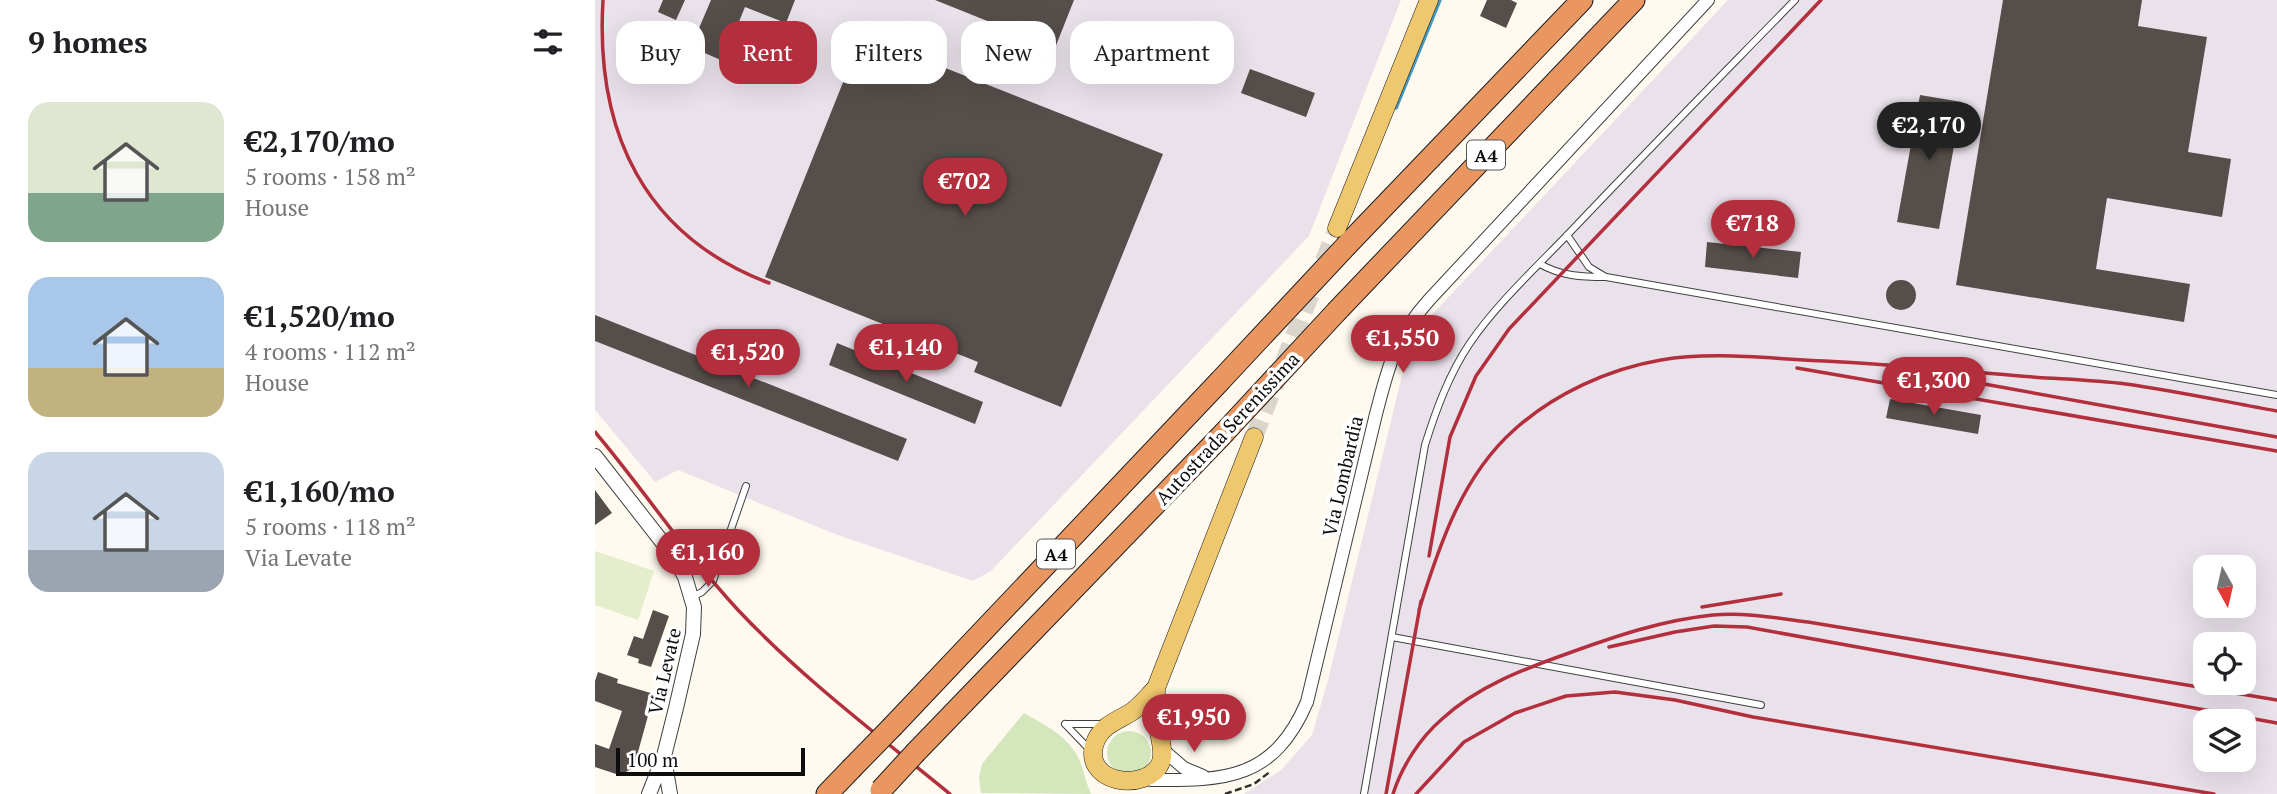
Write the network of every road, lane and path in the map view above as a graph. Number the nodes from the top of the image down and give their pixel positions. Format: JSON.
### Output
{"nodes":[{"id":1,"x":1429,"y":0,"type":"edge"},
{"id":2,"x":1582,"y":0,"type":"edge"},
{"id":3,"x":1634,"y":0,"type":"edge"},
{"id":4,"x":1708,"y":0,"type":"edge"},
{"id":5,"x":1795,"y":0,"type":"edge"},
{"id":6,"x":1567,"y":235,"type":"junction"},
{"id":7,"x":1342,"y":237,"type":"junction"},
{"id":8,"x":1540,"y":264,"type":"junction"},
{"id":9,"x":1606,"y":277,"type":"junction"},
{"id":10,"x":2277,"y":395,"type":"edge"},
{"id":11,"x":1254,"y":437,"type":"tunnel mouth"},
{"id":12,"x":595,"y":456,"type":"edge"},
{"id":13,"x":745,"y":486,"type":"dead end"},
{"id":14,"x":692,"y":597,"type":"junction"},
{"id":15,"x":1392,"y":637,"type":"junction"},
{"id":16,"x":1156,"y":688,"type":"junction"},
{"id":17,"x":1761,"y":705,"type":"dead end"},
{"id":18,"x":1115,"y":721,"type":"junction"},
{"id":19,"x":1161,"y":744,"type":"junction"},
{"id":20,"x":1093,"y":754,"type":"junction"},
{"id":21,"x":664,"y":756,"type":"junction"},
{"id":22,"x":1101,"y":775,"type":"junction"},
{"id":23,"x":1217,"y":777,"type":"junction"},
{"id":24,"x":1151,"y":780,"type":"junction"},
{"id":25,"x":1128,"y":791,"type":"edge"},
{"id":26,"x":879,"y":792,"type":"edge"},
{"id":27,"x":649,"y":794,"type":"edge"},
{"id":28,"x":670,"y":794,"type":"edge"},
{"id":29,"x":827,"y":794,"type":"edge"},
{"id":30,"x":1103,"y":794,"type":"edge"},
{"id":31,"x":1364,"y":794,"type":"edge"}],
"edges":[{"from":1,"to":7,"type":"main road"},
{"from":2,"to":7,"type":"highway","name":"Autostrada Serenissima","number":"A4"},
{"from":3,"to":26,"type":"highway","name":"Autostrada Serenissima","number":"A4","bridge":true},
{"from":4,"to":23,"type":"street","name":"Via Lombardia"},
{"from":5,"to":6,"type":"lane"},
{"from":6,"to":8,"type":"lane"},
{"from":6,"to":9,"type":"lane"},
{"from":7,"to":29,"type":"highway","name":"Autostrada Serenissima","number":"A4","bridge":true},
{"from":8,"to":9,"type":"lane"},
{"from":8,"to":15,"type":"lane"},
{"from":9,"to":10,"type":"lane"},
{"from":11,"to":16,"type":"main road"},
{"from":12,"to":14,"type":"street","name":"Via Levate"},
{"from":13,"to":14,"type":"lane"},
{"from":14,"to":21,"type":"street","name":"Via Levate"},
{"from":15,"to":17,"type":"lane"},
{"from":15,"to":31,"type":"lane"},
{"from":16,"to":18,"type":"main road"},
{"from":16,"to":19,"type":"main road"},
{"from":18,"to":19,"type":"main road"},
{"from":18,"to":20,"type":"main road"},
{"from":18,"to":20,"type":"lane"},
{"from":19,"to":23,"type":"street"},
{"from":19,"to":24,"type":"main road"},
{"from":20,"to":22,"type":"main road"},
{"from":21,"to":27,"type":"street","name":"Via Levate"},
{"from":21,"to":28,"type":"street","name":"Via Levate"},
{"from":22,"to":25,"type":"main road"},
{"from":22,"to":30,"type":"main road"},
{"from":23,"to":24,"type":"street","name":"Via Lombardia"},
{"from":24,"to":25,"type":"main road"}]}
